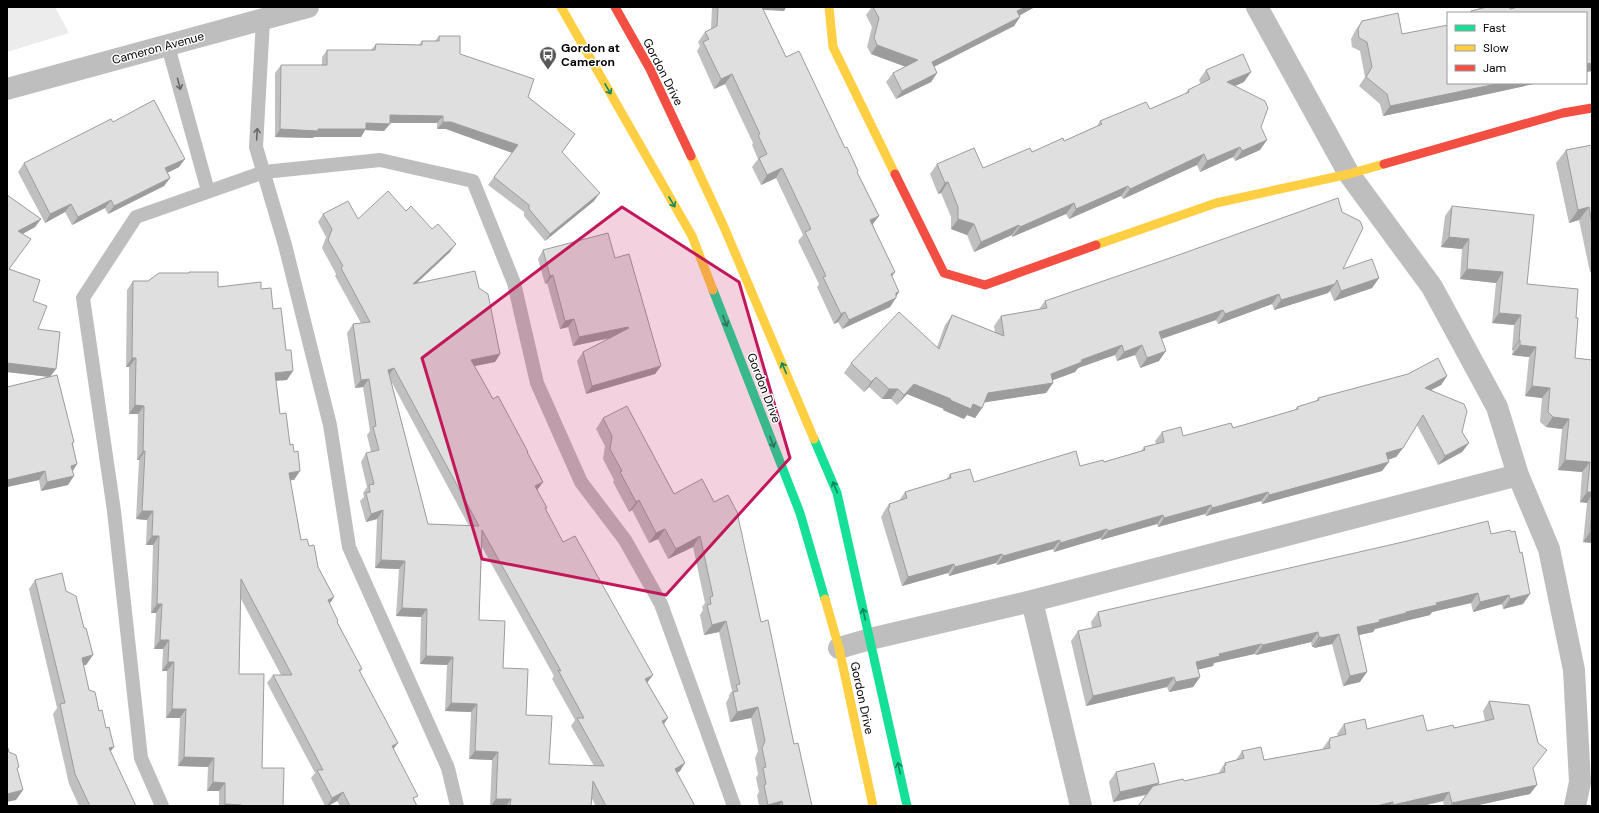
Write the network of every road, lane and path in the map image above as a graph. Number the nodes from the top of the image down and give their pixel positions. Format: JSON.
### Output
{"nodes":[{"id":1,"x":308,"y":7,"type":"edge"},
{"id":2,"x":561,"y":7,"type":"edge"},
{"id":3,"x":615,"y":7,"type":"edge"},
{"id":4,"x":829,"y":7,"type":"edge"},
{"id":5,"x":1257,"y":7,"type":"edge"},
{"id":6,"x":263,"y":20,"type":"junction"},
{"id":7,"x":168,"y":46,"type":"junction"},
{"id":8,"x":7,"y":89,"type":"edge"},
{"id":9,"x":1592,"y":108,"type":"edge"},
{"id":10,"x":264,"y":172,"type":"junction"},
{"id":11,"x":1349,"y":174,"type":"junction"},
{"id":12,"x":208,"y":191,"type":"junction"},
{"id":13,"x":1518,"y":475,"type":"junction"},
{"id":14,"x":1032,"y":601,"type":"junction"},
{"id":15,"x":870,"y":639,"type":"junction"},
{"id":16,"x":839,"y":648,"type":"junction"},
{"id":17,"x":162,"y":806,"type":"edge"},
{"id":18,"x":457,"y":806,"type":"edge"},
{"id":19,"x":734,"y":806,"type":"edge"},
{"id":20,"x":873,"y":806,"type":"edge"},
{"id":21,"x":907,"y":806,"type":"edge"},
{"id":22,"x":1081,"y":806,"type":"edge"},
{"id":23,"x":1575,"y":806,"type":"edge"}],
"edges":[{"from":1,"to":6,"type":"street","name":"Cameron Avenue"},
{"from":2,"to":16,"type":"main road","name":"Gordon Drive","one_way":true},
{"from":15,"to":3,"type":"main road","name":"Gordon Drive","one_way":true},
{"from":4,"to":11,"type":"main road"},
{"from":5,"to":11,"type":"street"},
{"from":6,"to":7,"type":"street","name":"Cameron Avenue"},
{"from":10,"to":6,"type":"lane","one_way":true},
{"from":7,"to":8,"type":"street","name":"Cameron Avenue"},
{"from":7,"to":12,"type":"lane","one_way":true},
{"from":9,"to":11,"type":"main road"},
{"from":10,"to":12,"type":"lane"},
{"from":10,"to":18,"type":"lane"},
{"from":10,"to":19,"type":"lane"},
{"from":11,"to":13,"type":"street"},
{"from":12,"to":17,"type":"lane"},
{"from":13,"to":14,"type":"street"},
{"from":13,"to":23,"type":"street"},
{"from":14,"to":15,"type":"street"},
{"from":14,"to":22,"type":"street"},
{"from":15,"to":16,"type":"street"},
{"from":21,"to":15,"type":"main road","name":"Gordon Drive","one_way":true},
{"from":16,"to":20,"type":"main road","name":"Gordon Drive"}]}
